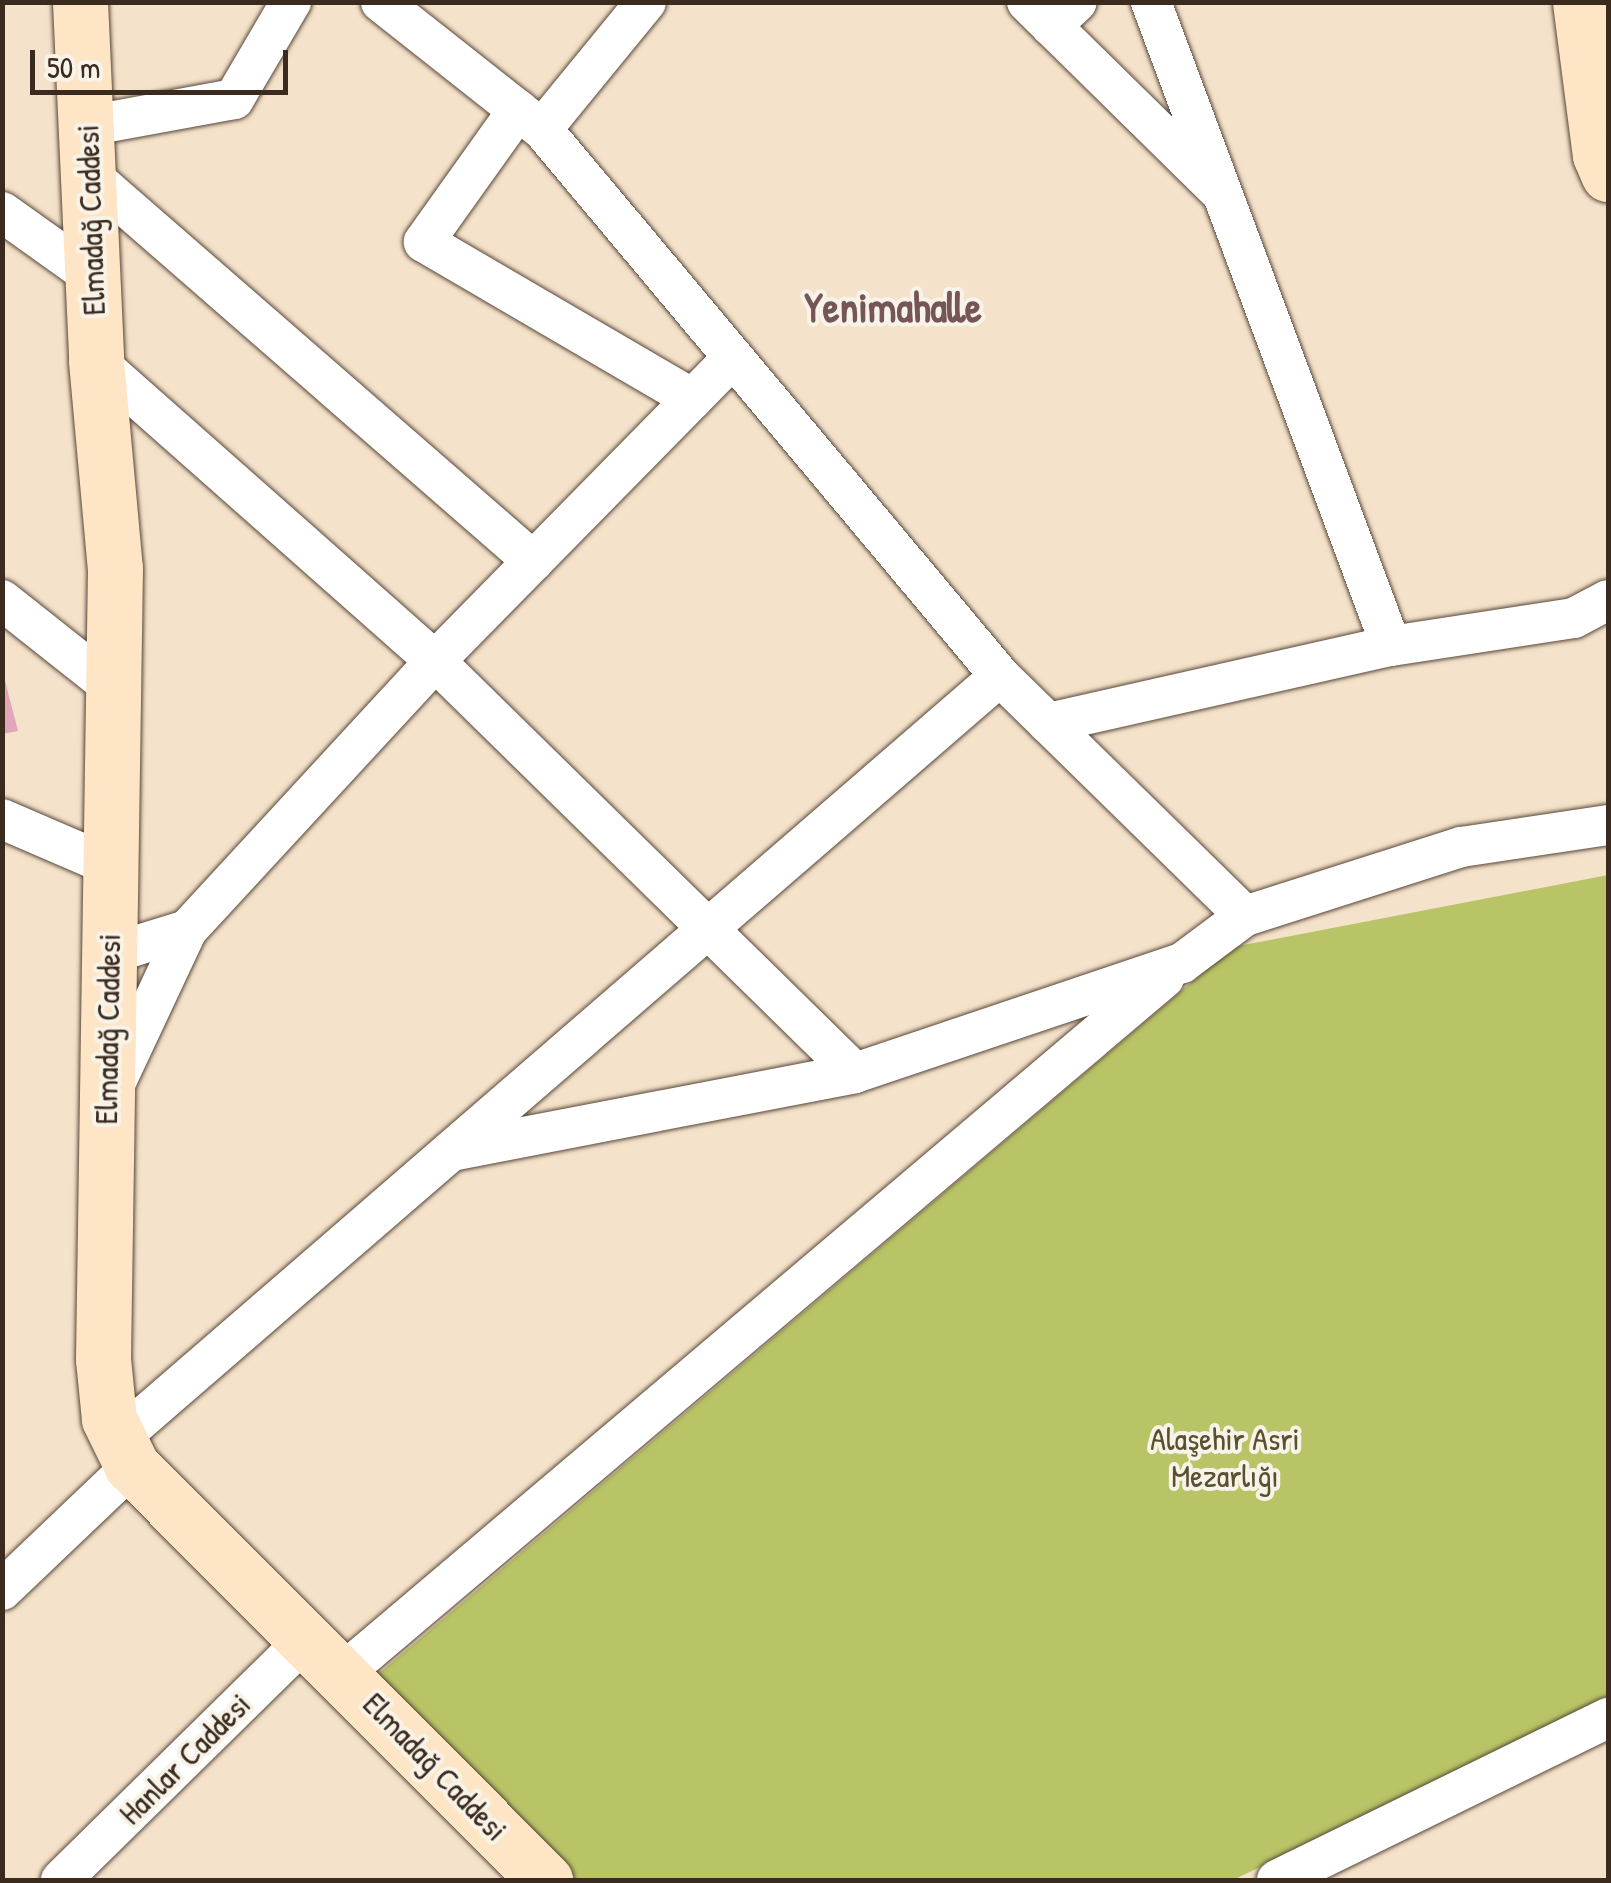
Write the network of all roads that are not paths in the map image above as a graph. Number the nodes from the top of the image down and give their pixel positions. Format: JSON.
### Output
{"nodes":[{"id":1,"x":80,"y":2,"type":"edge"},
{"id":2,"x":290,"y":2,"type":"edge"},
{"id":3,"x":381,"y":2,"type":"edge"},
{"id":4,"x":646,"y":2,"type":"edge"},
{"id":5,"x":1151,"y":2,"type":"edge"},
{"id":6,"x":1580,"y":2,"type":"edge"},
{"id":7,"x":1052,"y":10,"type":"edge"},
{"id":8,"x":530,"y":120,"type":"junction"},
{"id":9,"x":89,"y":150,"type":"junction"},
{"id":10,"x":1608,"y":174,"type":"edge"},
{"id":11,"x":1226,"y":198,"type":"junction"},
{"id":12,"x":2,"y":212,"type":"edge"},
{"id":13,"x":94,"y":277,"type":"junction"},
{"id":14,"x":733,"y":358,"type":"junction"},
{"id":15,"x":96,"y":361,"type":"junction"},
{"id":16,"x":693,"y":399,"type":"junction"},
{"id":17,"x":533,"y":562,"type":"junction"},
{"id":18,"x":2,"y":600,"type":"edge"},
{"id":19,"x":1608,"y":600,"type":"edge"},
{"id":20,"x":1391,"y":646,"type":"junction"},
{"id":21,"x":435,"y":661,"type":"junction"},
{"id":22,"x":1000,"y":676,"type":"junction"},
{"id":23,"x":113,"y":688,"type":"junction"},
{"id":24,"x":1048,"y":723,"type":"junction"},
{"id":25,"x":2,"y":819,"type":"edge"},
{"id":26,"x":1608,"y":825,"type":"edge"},
{"id":27,"x":110,"y":865,"type":"junction"},
{"id":28,"x":1245,"y":916,"type":"junction"},
{"id":29,"x":710,"y":928,"type":"junction"},
{"id":30,"x":186,"y":930,"type":"junction"},
{"id":31,"x":109,"y":954,"type":"junction"},
{"id":32,"x":1182,"y":963,"type":"junction"},
{"id":33,"x":855,"y":1073,"type":"junction"},
{"id":34,"x":108,"y":1101,"type":"junction"},
{"id":35,"x":451,"y":1152,"type":"junction"},
{"id":36,"x":125,"y":1453,"type":"junction"},
{"id":37,"x":2,"y":1590,"type":"edge"},
{"id":38,"x":325,"y":1655,"type":"junction"},
{"id":39,"x":1608,"y":1718,"type":"edge"},
{"id":40,"x":524,"y":1873,"type":"edge"},
{"id":41,"x":61,"y":1880,"type":"edge"},
{"id":42,"x":1277,"y":1880,"type":"edge"}],
"edges":[{"from":1,"to":9,"type":"street","name":"Elmadağ Caddesi"},
{"from":2,"to":9,"type":"street"},
{"from":3,"to":8,"type":"street"},
{"from":4,"to":8,"type":"street"},
{"from":5,"to":11,"type":"street"},
{"from":6,"to":10,"type":"street"},
{"from":7,"to":11,"type":"street"},
{"from":8,"to":14,"type":"street"},
{"from":8,"to":16,"type":"street"},
{"from":9,"to":13,"type":"street","name":"Elmadağ Caddesi"},
{"from":9,"to":17,"type":"street"},
{"from":11,"to":20,"type":"street"},
{"from":12,"to":13,"type":"street"},
{"from":13,"to":15,"type":"street","name":"Elmadağ Caddesi"},
{"from":14,"to":16,"type":"street"},
{"from":14,"to":22,"type":"street"},
{"from":15,"to":21,"type":"street"},
{"from":15,"to":23,"type":"street","name":"Elmadağ Caddesi"},
{"from":16,"to":17,"type":"street"},
{"from":17,"to":21,"type":"street"},
{"from":18,"to":23,"type":"street"},
{"from":19,"to":20,"type":"street"},
{"from":20,"to":24,"type":"street"},
{"from":21,"to":29,"type":"street"},
{"from":21,"to":30,"type":"street"},
{"from":22,"to":24,"type":"street"},
{"from":22,"to":29,"type":"street"},
{"from":23,"to":27,"type":"street","name":"Elmadağ Caddesi"},
{"from":24,"to":28,"type":"street"},
{"from":25,"to":27,"type":"street"},
{"from":26,"to":28,"type":"street"},
{"from":27,"to":31,"type":"street","name":"Elmadağ Caddesi"},
{"from":28,"to":32,"type":"street"},
{"from":29,"to":33,"type":"street"},
{"from":29,"to":35,"type":"street"},
{"from":30,"to":31,"type":"street"},
{"from":30,"to":34,"type":"street"},
{"from":31,"to":34,"type":"street","name":"Elmadağ Caddesi"},
{"from":32,"to":33,"type":"street"},
{"from":32,"to":38,"type":"street","name":"Hanlar Caddesi"},
{"from":33,"to":35,"type":"street"},
{"from":34,"to":36,"type":"street","name":"Elmadağ Caddesi"},
{"from":35,"to":36,"type":"street"},
{"from":36,"to":37,"type":"street"},
{"from":36,"to":38,"type":"street","name":"Elmadağ Caddesi"},
{"from":38,"to":40,"type":"street","name":"Elmadağ Caddesi"},
{"from":38,"to":41,"type":"street","name":"Hanlar Caddesi"},
{"from":39,"to":42,"type":"street"}]}
